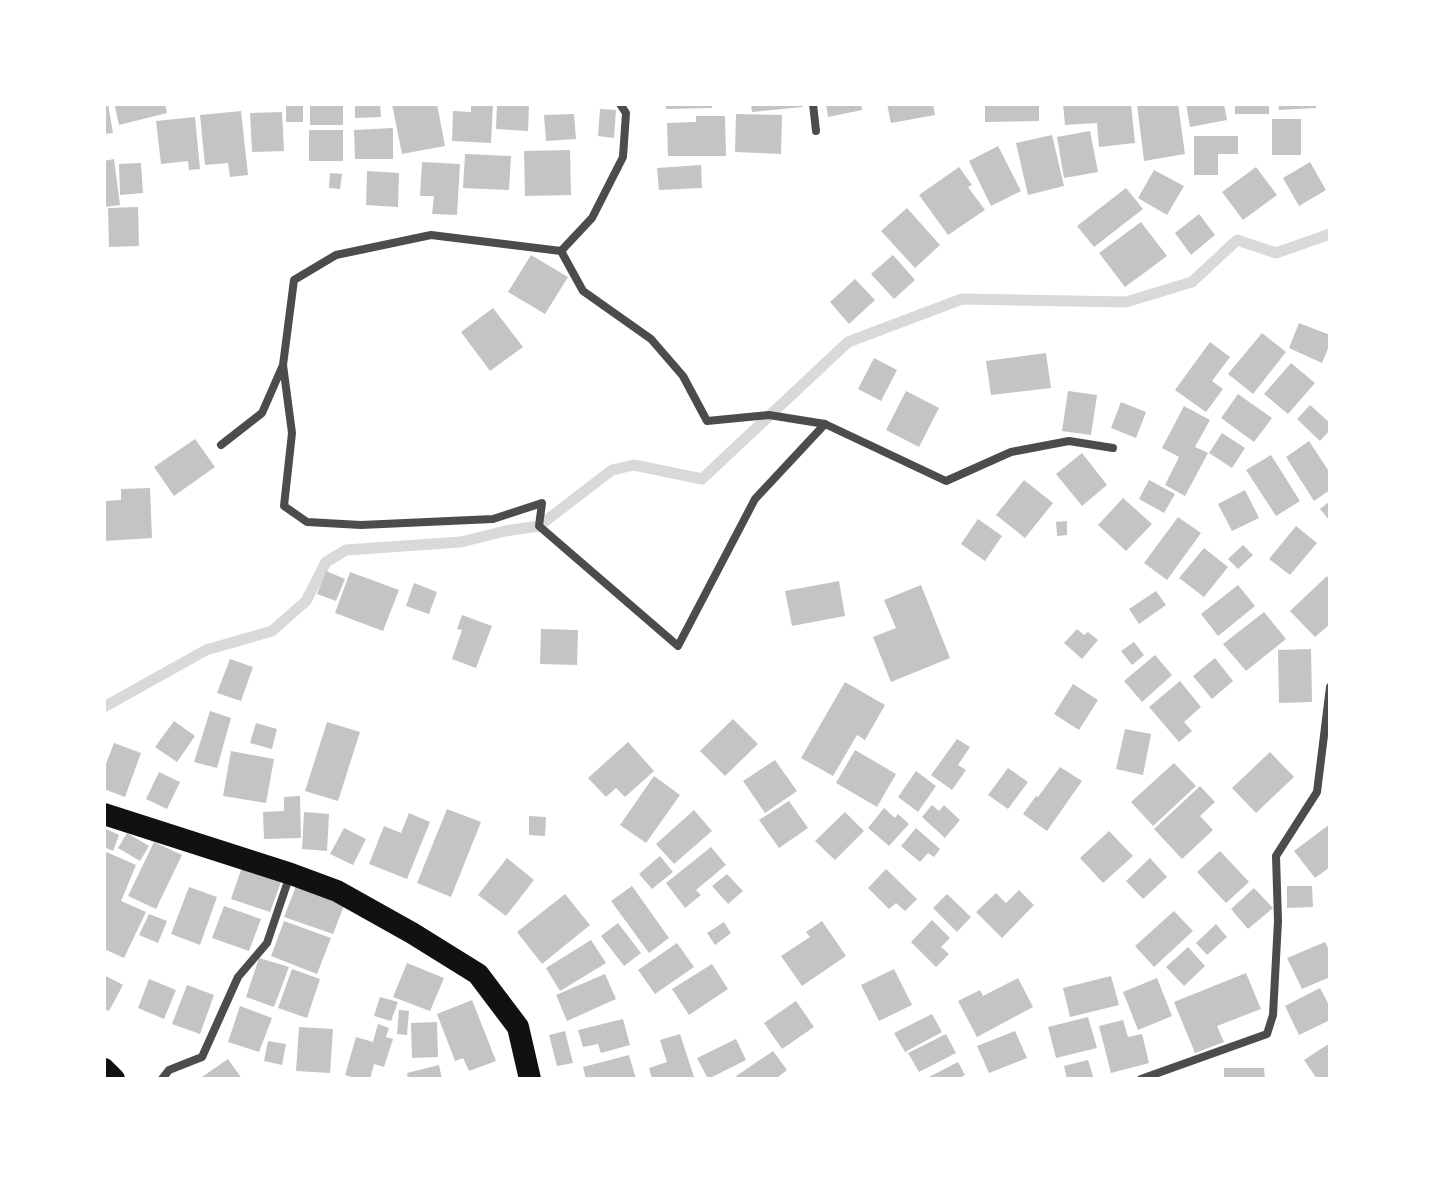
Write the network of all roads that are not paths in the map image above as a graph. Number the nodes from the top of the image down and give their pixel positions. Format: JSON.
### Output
{"nodes":[{"id":1,"x":620,"y":104,"type":"edge"},
{"id":2,"x":813,"y":104,"type":"edge"},
{"id":3,"x":816,"y":131,"type":"dead end"},
{"id":4,"x":561,"y":251,"type":"junction"},
{"id":5,"x":283,"y":365,"type":"junction"},
{"id":6,"x":825,"y":424,"type":"junction"},
{"id":7,"x":221,"y":445,"type":"dead end"},
{"id":8,"x":1113,"y":448,"type":"dead end"},
{"id":9,"x":1330,"y":687,"type":"edge"},
{"id":10,"x":104,"y":814,"type":"edge"},
{"id":11,"x":291,"y":874,"type":"junction"},
{"id":12,"x":104,"y":1069,"type":"edge"},
{"id":13,"x":114,"y":1079,"type":"edge"},
{"id":14,"x":162,"y":1079,"type":"edge"},
{"id":15,"x":530,"y":1079,"type":"edge"},
{"id":16,"x":1141,"y":1079,"type":"edge"}],
"edges":[{"from":1,"to":4,"type":"street"},
{"from":2,"to":3,"type":"street"},
{"from":4,"to":5,"type":"street"},
{"from":4,"to":6,"type":"street"},
{"from":5,"to":6,"type":"street"},
{"from":5,"to":7,"type":"street"},
{"from":6,"to":8,"type":"street"},
{"from":9,"to":16,"type":"street"},
{"from":10,"to":11,"type":"highway"},
{"from":11,"to":14,"type":"street"},
{"from":11,"to":15,"type":"highway"},
{"from":12,"to":13,"type":"highway"}]}
